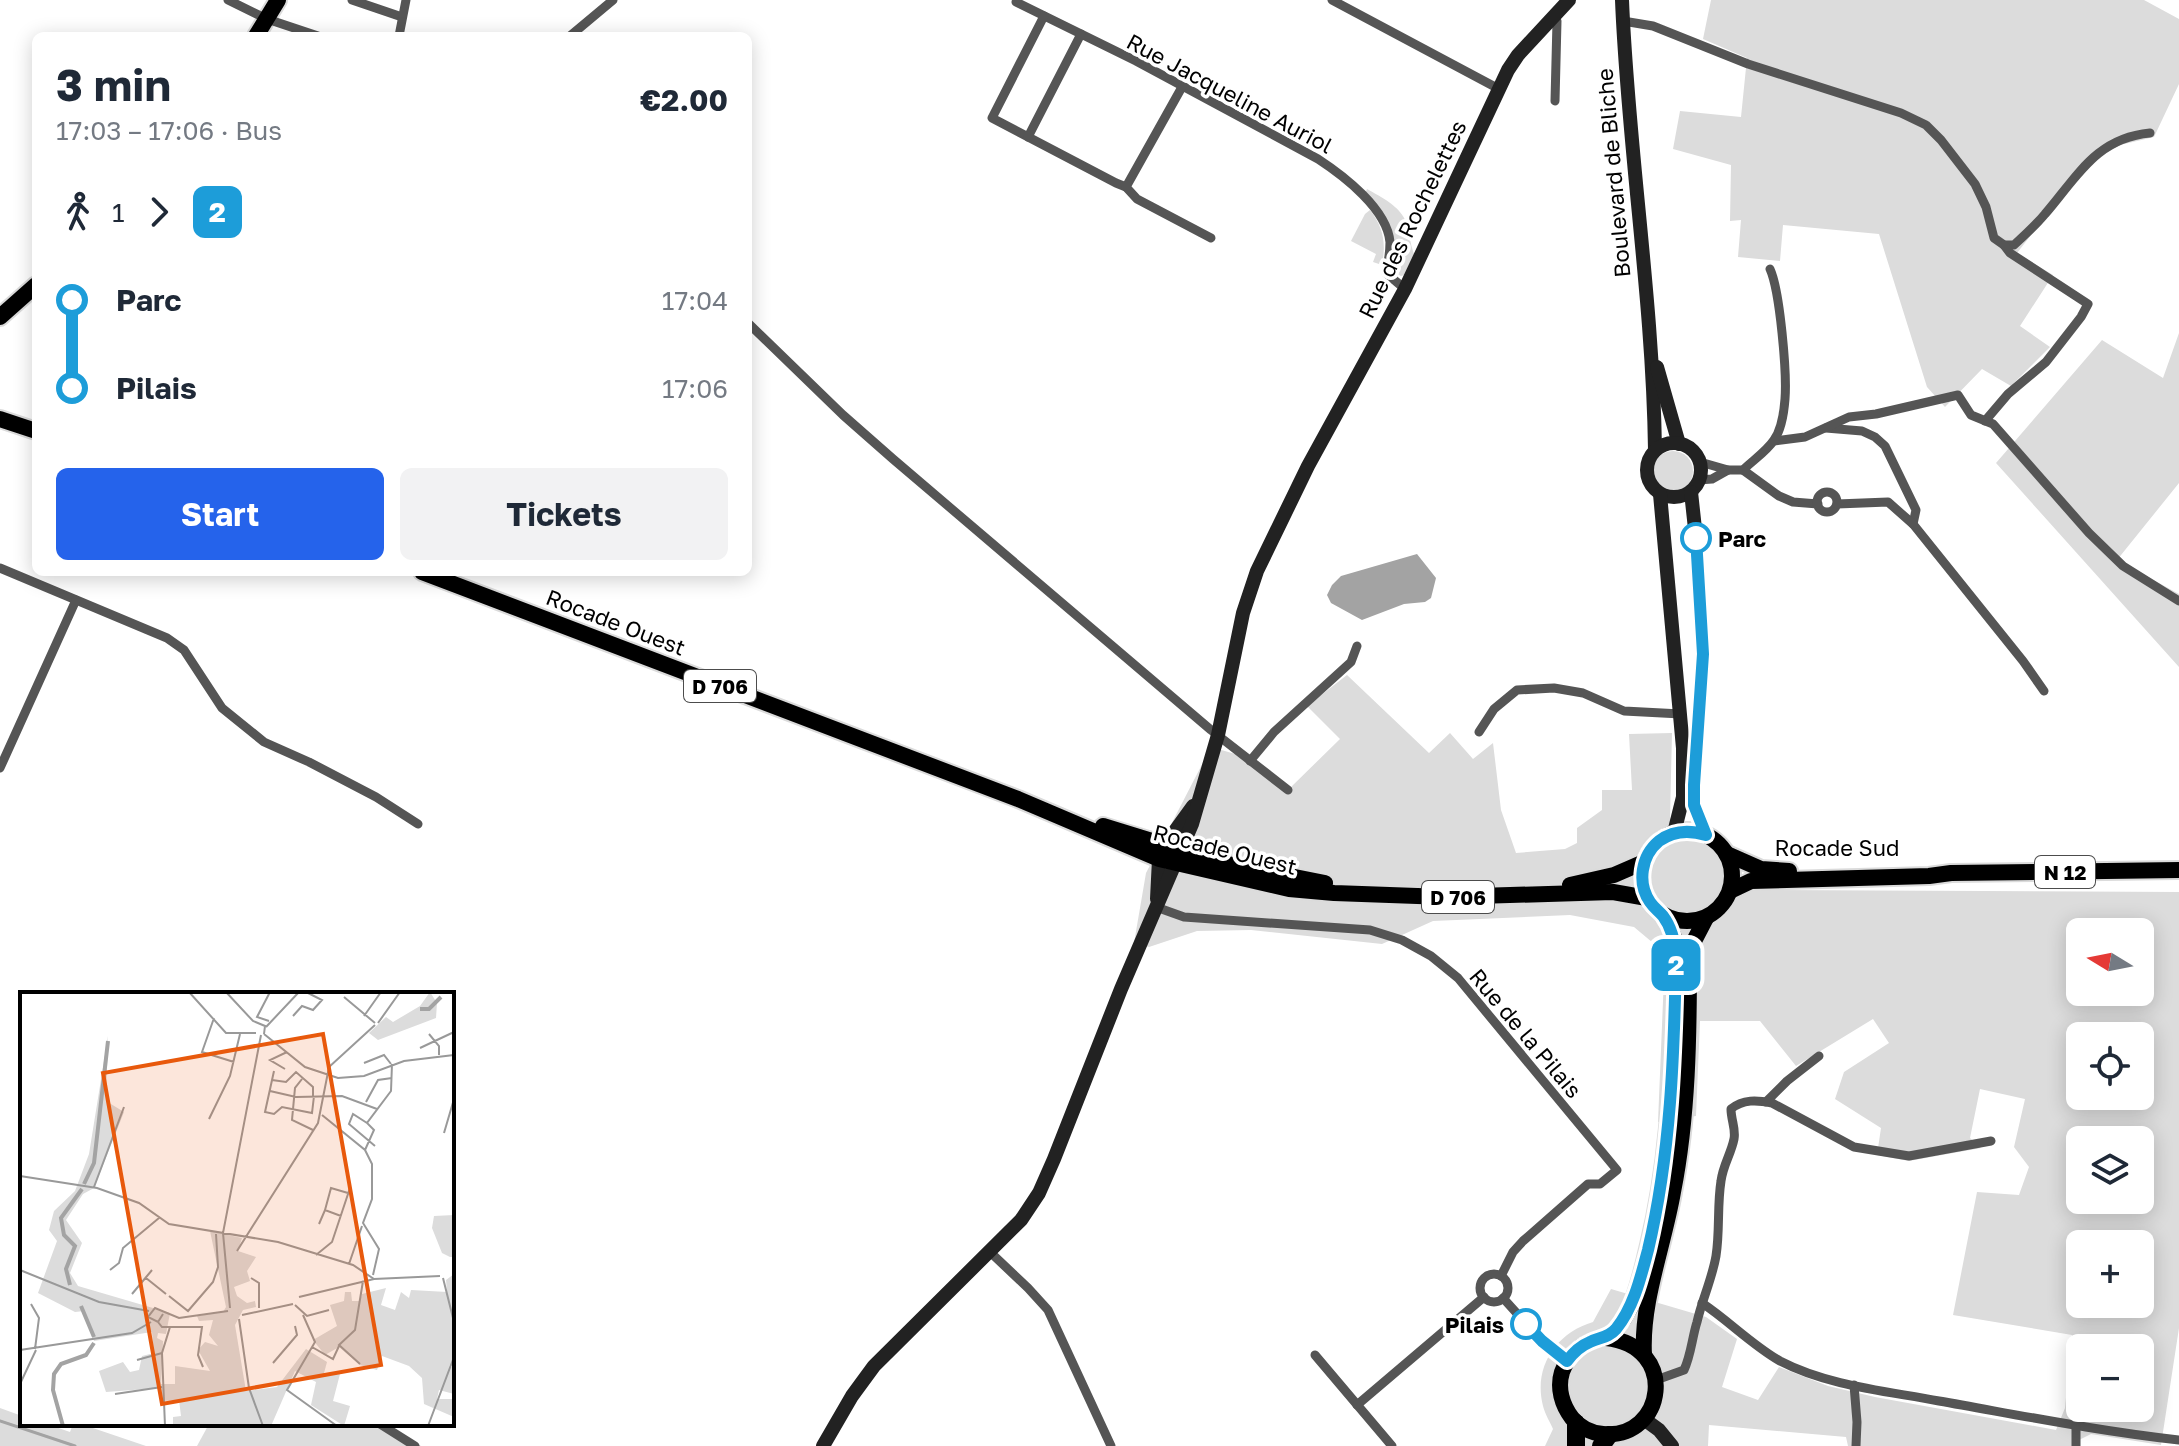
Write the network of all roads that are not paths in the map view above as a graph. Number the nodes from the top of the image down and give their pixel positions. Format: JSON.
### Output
{"nodes":[{"id":1,"x":228,"y":0,"type":"edge"},
{"id":2,"x":275,"y":0,"type":"edge"},
{"id":3,"x":352,"y":0,"type":"edge"},
{"id":4,"x":406,"y":0,"type":"edge"},
{"id":5,"x":613,"y":0,"type":"edge"},
{"id":6,"x":1332,"y":0,"type":"edge"},
{"id":7,"x":1569,"y":0,"type":"edge"},
{"id":8,"x":1622,"y":0,"type":"edge"},
{"id":9,"x":1016,"y":2,"type":"dead end"},
{"id":10,"x":1044,"y":16,"type":"junction"},
{"id":11,"x":1554,"y":16,"type":"junction"},
{"id":12,"x":402,"y":17,"type":"junction"},
{"id":13,"x":1623,"y":21,"type":"junction"},
{"id":14,"x":266,"y":28,"type":"edge"},
{"id":15,"x":292,"y":32,"type":"edge"},
{"id":16,"x":400,"y":32,"type":"edge"},
{"id":17,"x":575,"y":32,"type":"edge"},
{"id":18,"x":1081,"y":34,"type":"junction"},
{"id":19,"x":1182,"y":87,"type":"junction"},
{"id":20,"x":1499,"y":89,"type":"junction"},
{"id":21,"x":1555,"y":101,"type":"dead end"},
{"id":22,"x":2150,"y":133,"type":"dead end"},
{"id":23,"x":1028,"y":137,"type":"junction"},
{"id":24,"x":1126,"y":187,"type":"junction"},
{"id":25,"x":1211,"y":238,"type":"dead end"},
{"id":26,"x":2004,"y":245,"type":"junction"},
{"id":27,"x":1770,"y":269,"type":"dead end"},
{"id":28,"x":32,"y":278,"type":"edge"},
{"id":29,"x":32,"y":289,"type":"edge"},
{"id":30,"x":1405,"y":289,"type":"junction"},
{"id":31,"x":0,"y":305,"type":"edge"},
{"id":32,"x":0,"y":317,"type":"edge"},
{"id":33,"x":752,"y":327,"type":"edge"},
{"id":34,"x":1650,"y":342,"type":"junction"},
{"id":35,"x":3,"y":421,"type":"edge"},
{"id":36,"x":1985,"y":421,"type":"junction"},
{"id":37,"x":1826,"y":428,"type":"junction"},
{"id":38,"x":32,"y":430,"type":"edge"},
{"id":39,"x":1774,"y":441,"type":"junction"},
{"id":40,"x":1679,"y":444,"type":"junction"},
{"id":41,"x":1655,"y":450,"type":"junction"},
{"id":42,"x":1700,"y":462,"type":"junction"},
{"id":43,"x":1728,"y":470,"type":"junction"},
{"id":44,"x":1743,"y":470,"type":"junction"},
{"id":45,"x":1695,"y":486,"type":"junction"},
{"id":46,"x":1660,"y":494,"type":"junction"},
{"id":47,"x":1913,"y":524,"type":"junction"},
{"id":48,"x":0,"y":568,"type":"edge"},
{"id":49,"x":433,"y":576,"type":"edge"},
{"id":50,"x":76,"y":600,"type":"junction"},
{"id":51,"x":2179,"y":601,"type":"edge"},
{"id":52,"x":1357,"y":646,"type":"dead end"},
{"id":53,"x":2044,"y":691,"type":"dead end"},
{"id":54,"x":1681,"y":714,"type":"junction"},
{"id":55,"x":1479,"y":732,"type":"dead end"},
{"id":56,"x":1218,"y":735,"type":"junction"},
{"id":57,"x":1250,"y":761,"type":"junction"},
{"id":58,"x":0,"y":768,"type":"edge"},
{"id":59,"x":1288,"y":790,"type":"dead end"},
{"id":60,"x":418,"y":824,"type":"dead end"},
{"id":61,"x":1674,"y":833,"type":"junction"},
{"id":62,"x":1706,"y":835,"type":"junction"},
{"id":63,"x":1727,"y":854,"type":"junction"},
{"id":64,"x":1169,"y":859,"type":"junction"},
{"id":65,"x":1644,"y":862,"type":"junction"},
{"id":66,"x":2179,"y":870,"type":"edge"},
{"id":67,"x":1951,"y":873,"type":"junction"},
{"id":68,"x":1730,"y":891,"type":"junction"},
{"id":69,"x":1531,"y":893,"type":"junction"},
{"id":70,"x":1647,"y":898,"type":"junction"},
{"id":71,"x":1156,"y":907,"type":"junction"},
{"id":72,"x":1663,"y":915,"type":"junction"},
{"id":73,"x":1706,"y":918,"type":"junction"},
{"id":74,"x":1819,"y":1056,"type":"dead end"},
{"id":75,"x":1766,"y":1102,"type":"junction"},
{"id":76,"x":1991,"y":1141,"type":"dead end"},
{"id":77,"x":990,"y":1252,"type":"junction"},
{"id":78,"x":1501,"y":1276,"type":"junction"},
{"id":79,"x":1484,"y":1297,"type":"junction"},
{"id":80,"x":1503,"y":1298,"type":"junction"},
{"id":81,"x":1702,"y":1303,"type":"junction"},
{"id":82,"x":1606,"y":1338,"type":"junction"},
{"id":83,"x":1315,"y":1355,"type":"dead end"},
{"id":84,"x":1644,"y":1355,"type":"junction"},
{"id":85,"x":1567,"y":1361,"type":"junction"},
{"id":86,"x":1656,"y":1380,"type":"junction"},
{"id":87,"x":1854,"y":1385,"type":"junction"},
{"id":88,"x":1357,"y":1405,"type":"junction"},
{"id":89,"x":1644,"y":1419,"type":"junction"},
{"id":90,"x":1576,"y":1423,"type":"junction"},
{"id":91,"x":383,"y":1426,"type":"edge"},
{"id":92,"x":2076,"y":1426,"type":"junction"},
{"id":93,"x":1605,"y":1440,"type":"edge"},
{"id":94,"x":2179,"y":1440,"type":"edge"},
{"id":95,"x":415,"y":1446,"type":"edge"},
{"id":96,"x":823,"y":1446,"type":"edge"},
{"id":97,"x":1111,"y":1446,"type":"edge"},
{"id":98,"x":1392,"y":1446,"type":"edge"},
{"id":99,"x":1576,"y":1446,"type":"edge"},
{"id":100,"x":1672,"y":1446,"type":"edge"},
{"id":101,"x":1856,"y":1446,"type":"edge"},
{"id":102,"x":2076,"y":1446,"type":"edge"}],
"edges":[{"from":1,"to":14,"type":"street"},
{"from":2,"to":14,"type":"main road"},
{"from":3,"to":12,"type":"street"},
{"from":4,"to":12,"type":"street"},
{"from":5,"to":17,"type":"street"},
{"from":6,"to":20,"type":"street"},
{"from":7,"to":11,"type":"street","name":"Rue des Rochelettes"},
{"from":8,"to":13,"type":"street","name":"Boulevard de Bliche"},
{"from":9,"to":10,"type":"street","name":"Rue Jacqueline Auriol"},
{"from":10,"to":18,"type":"street","name":"Rue Jacqueline Auriol"},
{"from":10,"to":23,"type":"street"},
{"from":11,"to":20,"type":"street","name":"Rue des Rochelettes"},
{"from":11,"to":21,"type":"street"},
{"from":12,"to":16,"type":"street"},
{"from":13,"to":26,"type":"street"},
{"from":13,"to":34,"type":"street","name":"Boulevard de Bliche"},
{"from":14,"to":15,"type":"street"},
{"from":18,"to":19,"type":"street","name":"Rue Jacqueline Auriol"},
{"from":18,"to":23,"type":"street"},
{"from":19,"to":24,"type":"street"},
{"from":19,"to":30,"type":"street","name":"Rue Jacqueline Auriol"},
{"from":20,"to":30,"type":"street","name":"Rue des Rochelettes"},
{"from":22,"to":26,"type":"street"},
{"from":23,"to":24,"type":"street"},
{"from":24,"to":25,"type":"street"},
{"from":26,"to":36,"type":"street"},
{"from":27,"to":39,"type":"street"},
{"from":28,"to":31,"type":"main road"},
{"from":29,"to":32,"type":"main road"},
{"from":30,"to":56,"type":"street","name":"Rue des Rochelettes"},
{"from":33,"to":56,"type":"street"},
{"from":34,"to":40,"type":"street","name":"Boulevard de Bliche"},
{"from":34,"to":41,"type":"street","name":"Boulevard de Bliche"},
{"from":35,"to":38,"type":"main road"},
{"from":36,"to":37,"type":"street"},
{"from":36,"to":51,"type":"street"},
{"from":37,"to":39,"type":"street"},
{"from":37,"to":47,"type":"street"},
{"from":39,"to":44,"type":"street"},
{"from":40,"to":41,"type":"street"},
{"from":40,"to":42,"type":"street"},
{"from":41,"to":46,"type":"street"},
{"from":42,"to":43,"type":"street"},
{"from":42,"to":45,"type":"street"},
{"from":43,"to":44,"type":"street"},
{"from":43,"to":45,"type":"street"},
{"from":44,"to":47,"type":"street"},
{"from":45,"to":46,"type":"street"},
{"from":45,"to":62,"type":"street"},
{"from":46,"to":54,"type":"street"},
{"from":47,"to":53,"type":"street"},
{"from":48,"to":50,"type":"street"},
{"from":49,"to":64,"type":"main road","name":"Rocade Ouest","number":"D 706"},
{"from":50,"to":58,"type":"street"},
{"from":50,"to":60,"type":"street"},
{"from":52,"to":57,"type":"street"},
{"from":54,"to":55,"type":"street"},
{"from":54,"to":61,"type":"street"},
{"from":56,"to":57,"type":"street"},
{"from":56,"to":64,"type":"street","name":"Rue des Rochelettes"},
{"from":57,"to":59,"type":"street"},
{"from":61,"to":62,"type":"main road"},
{"from":61,"to":65,"type":"main road"},
{"from":62,"to":63,"type":"main road"},
{"from":63,"to":67,"type":"main road","name":"Rocade Sud","number":"N 12"},
{"from":63,"to":68,"type":"main road"},
{"from":64,"to":69,"type":"main road","name":"Rocade Ouest","number":"D 706"},
{"from":64,"to":71,"type":"street","name":"Rue des Rochelettes"},
{"from":65,"to":69,"type":"main road","name":"Rocade Ouest","number":"D 706"},
{"from":65,"to":70,"type":"main road"},
{"from":66,"to":67,"type":"main road","name":"Rocade Sud","number":"N 12"},
{"from":67,"to":68,"type":"main road","name":"Rocade Sud","number":"N 12"},
{"from":68,"to":73,"type":"main road"},
{"from":69,"to":70,"type":"main road","name":"Rocade Ouest","number":"D 706"},
{"from":70,"to":72,"type":"main road"},
{"from":71,"to":77,"type":"street","name":"Rue des Rochelettes"},
{"from":71,"to":78,"type":"street","name":"Rue de la Pilais"},
{"from":72,"to":73,"type":"main road"},
{"from":72,"to":82,"type":"main road"},
{"from":73,"to":84,"type":"main road"},
{"from":74,"to":75,"type":"street"},
{"from":75,"to":76,"type":"street"},
{"from":75,"to":81,"type":"street"},
{"from":77,"to":96,"type":"street","name":"Rue des Rochelettes"},
{"from":77,"to":97,"type":"street"},
{"from":78,"to":79,"type":"street"},
{"from":78,"to":80,"type":"street"},
{"from":79,"to":80,"type":"street"},
{"from":79,"to":88,"type":"street"},
{"from":80,"to":85,"type":"street"},
{"from":81,"to":86,"type":"street"},
{"from":81,"to":87,"type":"street"},
{"from":82,"to":84,"type":"main road"},
{"from":82,"to":85,"type":"main road"},
{"from":83,"to":88,"type":"street"},
{"from":84,"to":86,"type":"main road"},
{"from":85,"to":90,"type":"main road"},
{"from":86,"to":89,"type":"main road"},
{"from":87,"to":92,"type":"street"},
{"from":87,"to":101,"type":"street"},
{"from":88,"to":98,"type":"street"},
{"from":89,"to":93,"type":"main road"},
{"from":89,"to":100,"type":"street"},
{"from":90,"to":93,"type":"main road"},
{"from":90,"to":99,"type":"highway"},
{"from":91,"to":95,"type":"street"},
{"from":92,"to":94,"type":"street"},
{"from":92,"to":102,"type":"street"}]}
